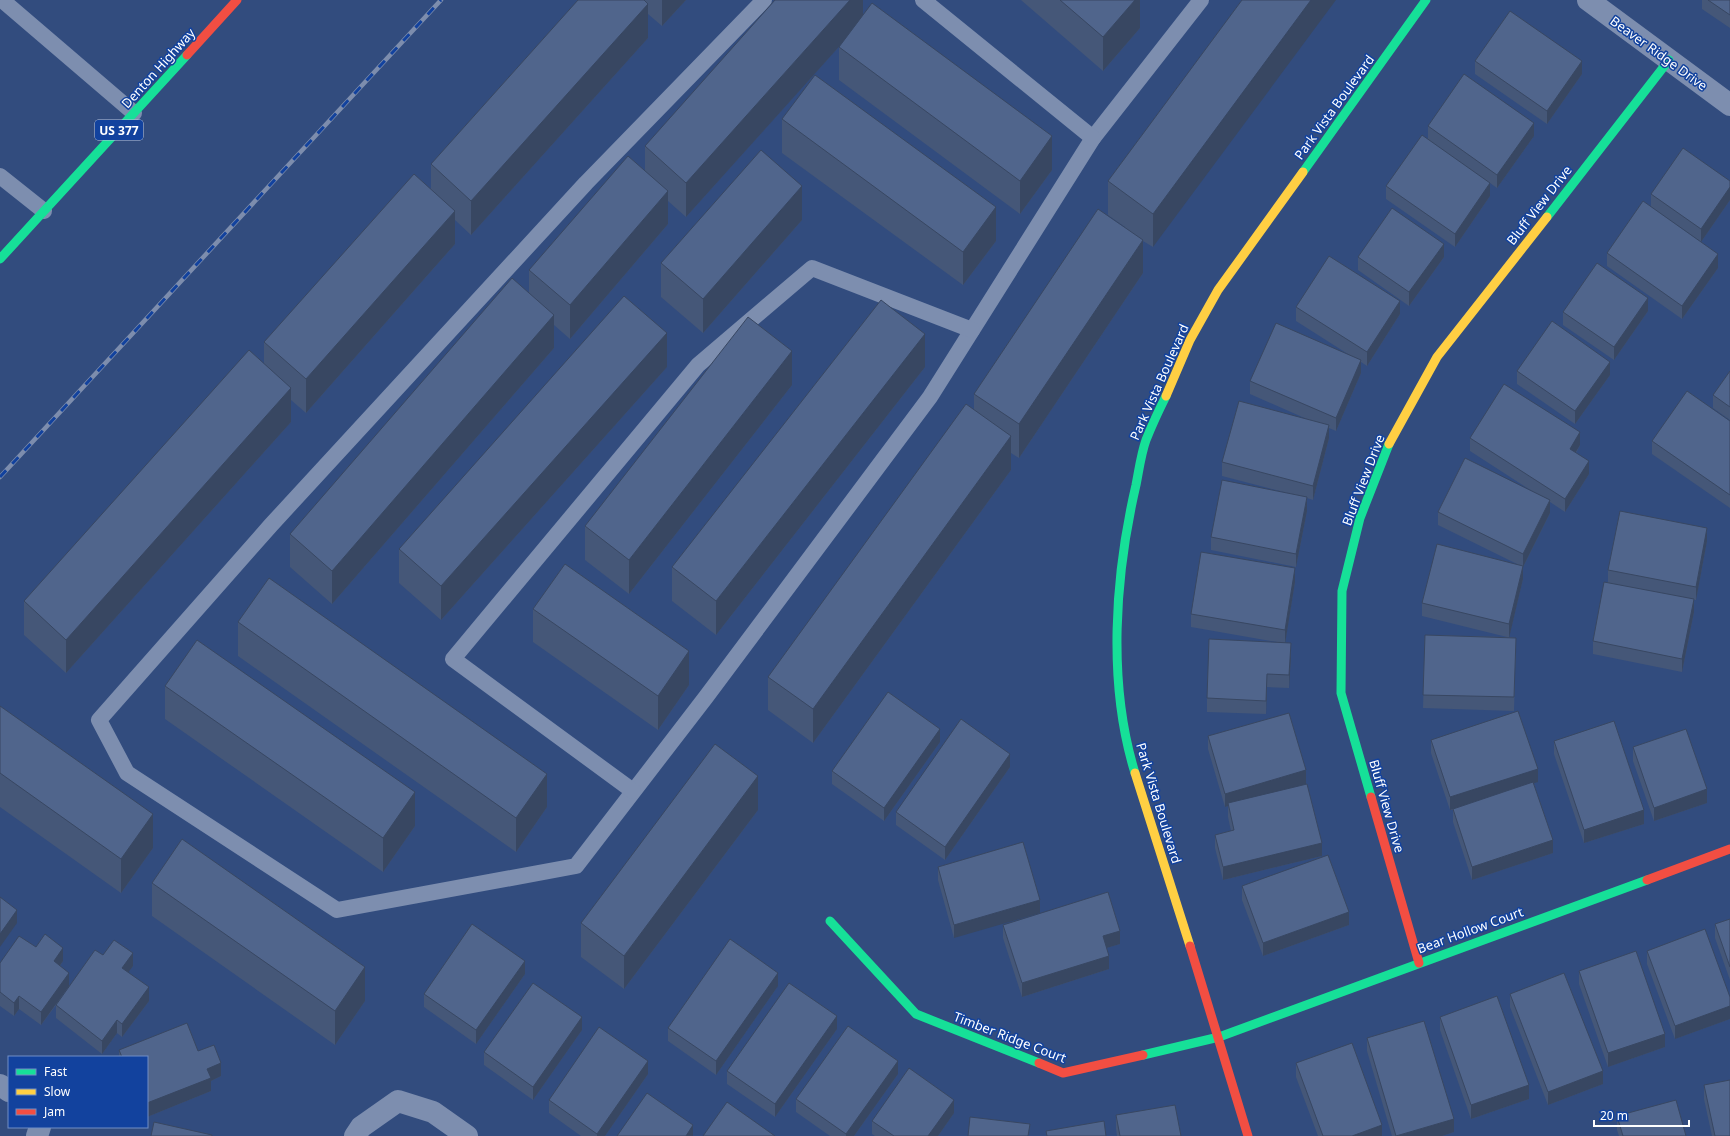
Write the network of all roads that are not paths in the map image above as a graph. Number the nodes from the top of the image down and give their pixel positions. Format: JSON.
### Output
{"nodes":[{"id":1,"x":2,"y":0,"type":"edge"},
{"id":2,"x":237,"y":0,"type":"edge"},
{"id":3,"x":764,"y":0,"type":"edge"},
{"id":4,"x":923,"y":0,"type":"edge"},
{"id":5,"x":1201,"y":0,"type":"edge"},
{"id":6,"x":1426,"y":0,"type":"edge"},
{"id":7,"x":1588,"y":0,"type":"edge"},
{"id":8,"x":1669,"y":60,"type":"junction"},
{"id":9,"x":1730,"y":105,"type":"edge"},
{"id":10,"x":134,"y":113,"type":"junction"},
{"id":11,"x":1093,"y":138,"type":"junction"},
{"id":12,"x":0,"y":176,"type":"edge"},
{"id":13,"x":44,"y":211,"type":"junction"},
{"id":14,"x":0,"y":259,"type":"edge"},
{"id":15,"x":972,"y":330,"type":"junction"},
{"id":16,"x":633,"y":792,"type":"junction"},
{"id":17,"x":1730,"y":849,"type":"edge"},
{"id":18,"x":830,"y":921,"type":"dead end"},
{"id":19,"x":1419,"y":963,"type":"junction"},
{"id":20,"x":1219,"y":1037,"type":"junction"},
{"id":21,"x":0,"y":1084,"type":"edge"},
{"id":22,"x":8,"y":1090,"type":"edge"},
{"id":23,"x":355,"y":1136,"type":"edge"},
{"id":24,"x":467,"y":1136,"type":"edge"},
{"id":25,"x":1248,"y":1136,"type":"edge"}],
"edges":[{"from":1,"to":10,"type":"lane"},
{"from":2,"to":10,"type":"street","name":"Denton Highway","number":"US 377"},
{"from":3,"to":16,"type":"lane"},
{"from":4,"to":11,"type":"lane"},
{"from":5,"to":11,"type":"lane"},
{"from":6,"to":20,"type":"street","name":"Park Vista Boulevard"},
{"from":7,"to":8,"type":"street","name":"Beaver Ridge Drive"},
{"from":8,"to":9,"type":"street","name":"Beaver Ridge Drive"},
{"from":8,"to":19,"type":"street","name":"Bluff View Drive"},
{"from":10,"to":13,"type":"street","name":"Denton Highway","number":"US 377"},
{"from":11,"to":15,"type":"lane"},
{"from":12,"to":13,"type":"lane"},
{"from":13,"to":14,"type":"street","name":"Denton Highway","number":"US 377"},
{"from":15,"to":16,"type":"lane"},
{"from":15,"to":16,"type":"lane"},
{"from":17,"to":19,"type":"street","name":"Bear Hollow Court"},
{"from":18,"to":20,"type":"street","name":"Timber Ridge Court"},
{"from":19,"to":20,"type":"street","name":"Bear Hollow Court"},
{"from":20,"to":25,"type":"street","name":"Park Vista Boulevard"},
{"from":21,"to":22,"type":"street"},
{"from":23,"to":24,"type":"street"}]}
